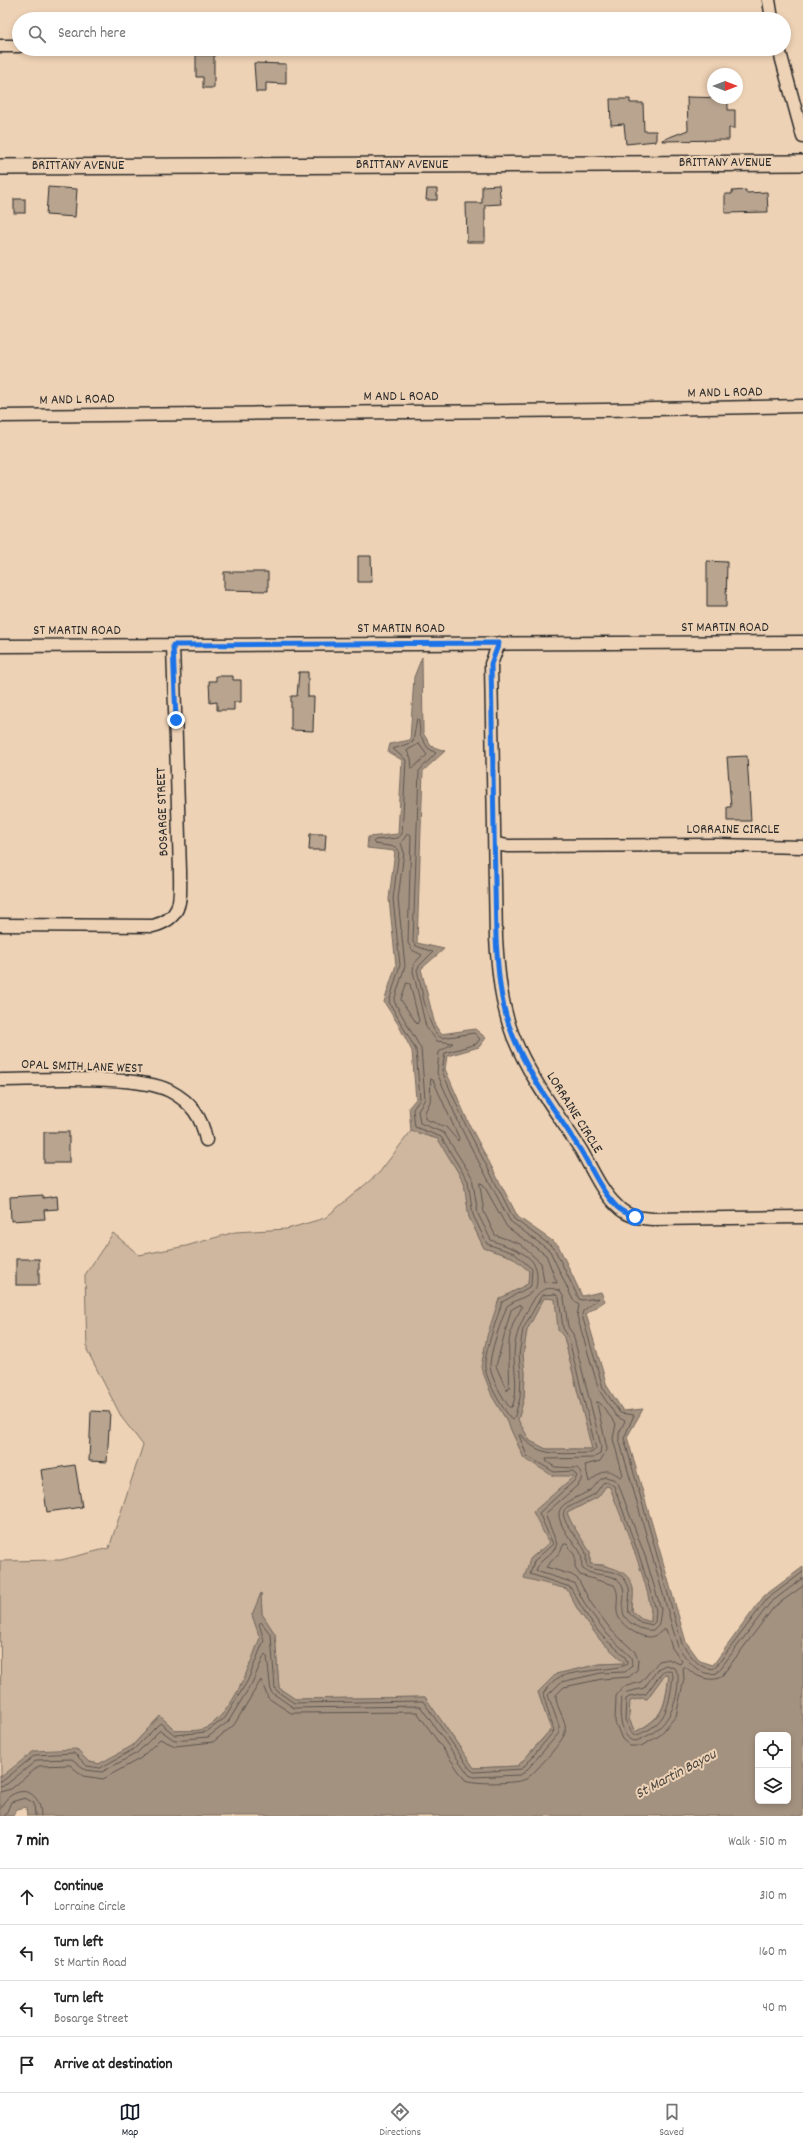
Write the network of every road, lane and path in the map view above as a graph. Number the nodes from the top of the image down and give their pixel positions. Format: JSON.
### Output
{"nodes":[{"id":1,"x":769,"y":0,"type":"edge"},
{"id":2,"x":771,"y":12,"type":"edge"},
{"id":3,"x":0,"y":46,"type":"edge"},
{"id":4,"x":12,"y":46,"type":"edge"},
{"id":5,"x":781,"y":56,"type":"edge"},
{"id":6,"x":803,"y":137,"type":"edge"},
{"id":7,"x":803,"y":163,"type":"edge"},
{"id":8,"x":0,"y":167,"type":"edge"},
{"id":9,"x":803,"y":406,"type":"edge"},
{"id":10,"x":0,"y":416,"type":"edge"},
{"id":11,"x":803,"y":642,"type":"edge"},
{"id":12,"x":499,"y":643,"type":"junction"},
{"id":13,"x":173,"y":645,"type":"junction"},
{"id":14,"x":0,"y":646,"type":"edge"},
{"id":15,"x":495,"y":844,"type":"junction"},
{"id":16,"x":803,"y":847,"type":"edge"},
{"id":17,"x":0,"y":924,"type":"edge"},
{"id":18,"x":0,"y":1080,"type":"edge"},
{"id":19,"x":206,"y":1140,"type":"dead end"},
{"id":20,"x":803,"y":1217,"type":"edge"}],
"edges":[{"from":1,"to":2,"type":"street"},
{"from":3,"to":4,"type":"street"},
{"from":5,"to":6,"type":"street"},
{"from":7,"to":8,"type":"street","name":"BRITTANY AVENUE"},
{"from":9,"to":10,"type":"street","name":"M AND L ROAD"},
{"from":11,"to":12,"type":"street","name":"ST MARTIN ROAD"},
{"from":12,"to":13,"type":"street","name":"ST MARTIN ROAD"},
{"from":12,"to":15,"type":"street","name":"LORRAINE CIRCLE"},
{"from":13,"to":14,"type":"street","name":"ST MARTIN ROAD"},
{"from":13,"to":17,"type":"street","name":"BOSARGE STREET"},
{"from":15,"to":16,"type":"street","name":"LORRAINE CIRCLE"},
{"from":15,"to":20,"type":"street","name":"LORRAINE CIRCLE"},
{"from":18,"to":19,"type":"street","name":"OPAL SMITH LANE WEST"}]}
